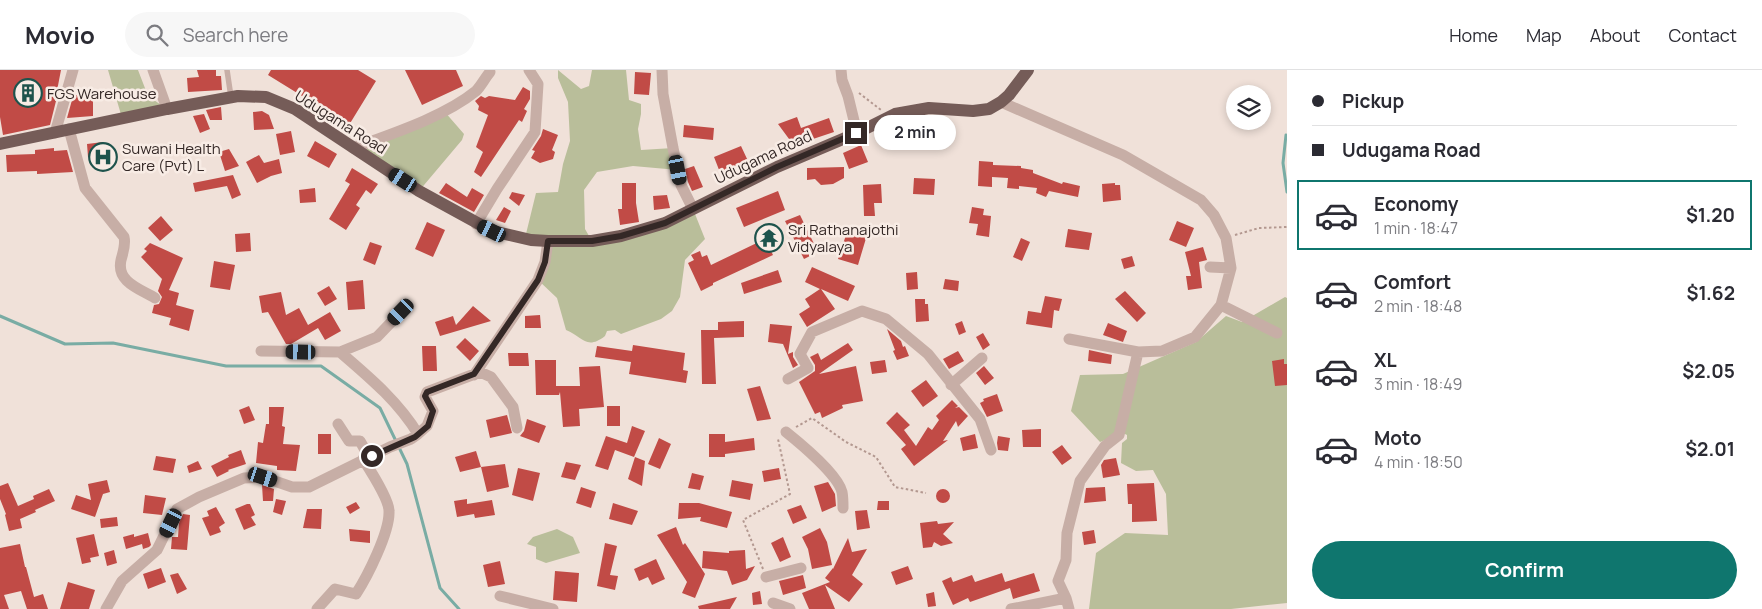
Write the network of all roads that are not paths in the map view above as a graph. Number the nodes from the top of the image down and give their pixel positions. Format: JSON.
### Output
{"nodes":[{"id":1,"x":73,"y":70,"type":"edge"},
{"id":2,"x":153,"y":70,"type":"edge"},
{"id":3,"x":227,"y":70,"type":"edge"},
{"id":4,"x":529,"y":70,"type":"edge"},
{"id":5,"x":662,"y":70,"type":"edge"},
{"id":6,"x":841,"y":70,"type":"edge"},
{"id":7,"x":1028,"y":70,"type":"edge"},
{"id":8,"x":491,"y":71,"type":"edge"},
{"id":9,"x":231,"y":97,"type":"junction"},
{"id":10,"x":1001,"y":102,"type":"junction"},
{"id":11,"x":167,"y":109,"type":"junction"},
{"id":12,"x":69,"y":129,"type":"junction"},
{"id":13,"x":55,"y":133,"type":"junction"},
{"id":14,"x":856,"y":133,"type":"junction"},
{"id":15,"x":0,"y":144,"type":"edge"},
{"id":16,"x":353,"y":148,"type":"junction"},
{"id":17,"x":693,"y":209,"type":"junction"},
{"id":18,"x":476,"y":224,"type":"junction"},
{"id":19,"x":548,"y":241,"type":"junction"},
{"id":20,"x":1210,"y":267,"type":"dead end"},
{"id":21,"x":1232,"y":268,"type":"junction"},
{"id":22,"x":155,"y":298,"type":"dead end"},
{"id":23,"x":1222,"y":305,"type":"junction"},
{"id":24,"x":401,"y":312,"type":"dead end"},
{"id":25,"x":1277,"y":333,"type":"dead end"},
{"id":26,"x":1068,"y":339,"type":"dead end"},
{"id":27,"x":261,"y":351,"type":"dead end"},
{"id":28,"x":340,"y":352,"type":"junction"},
{"id":29,"x":1138,"y":352,"type":"junction"},
{"id":30,"x":982,"y":358,"type":"dead end"},
{"id":31,"x":474,"y":374,"type":"junction"},
{"id":32,"x":788,"y":379,"type":"dead end"},
{"id":33,"x":951,"y":385,"type":"junction"},
{"id":34,"x":338,"y":424,"type":"dead end"},
{"id":35,"x":517,"y":428,"type":"dead end"},
{"id":36,"x":786,"y":432,"type":"road end"},
{"id":37,"x":416,"y":436,"type":"junction"},
{"id":38,"x":991,"y":450,"type":"dead end"},
{"id":39,"x":366,"y":458,"type":"junction"},
{"id":40,"x":843,"y":508,"type":"dead end"},
{"id":41,"x":801,"y":568,"type":"dead end"},
{"id":42,"x":766,"y":577,"type":"road end"},
{"id":43,"x":500,"y":596,"type":"dead end"},
{"id":44,"x":773,"y":603,"type":"dead end"},
{"id":45,"x":1067,"y":603,"type":"edge"},
{"id":46,"x":106,"y":609,"type":"edge"},
{"id":47,"x":317,"y":609,"type":"edge"},
{"id":48,"x":553,"y":609,"type":"edge"},
{"id":49,"x":790,"y":609,"type":"edge"},
{"id":50,"x":1011,"y":609,"type":"edge"}],
"edges":[{"from":1,"to":13,"type":"street"},
{"from":2,"to":11,"type":"street"},
{"from":3,"to":9,"type":"lane"},
{"from":4,"to":18,"type":"street"},
{"from":5,"to":17,"type":"street"},
{"from":6,"to":14,"type":"street"},
{"from":7,"to":10,"type":"main road","name":"Udugama Road"},
{"from":8,"to":16,"type":"street"},
{"from":9,"to":11,"type":"main road","name":"Udugama Road"},
{"from":9,"to":16,"type":"main road","name":"Udugama Road"},
{"from":10,"to":14,"type":"main road","name":"Udugama Road"},
{"from":10,"to":21,"type":"street"},
{"from":11,"to":12,"type":"main road","name":"Udugama Road"},
{"from":12,"to":13,"type":"main road","name":"Udugama Road"},
{"from":12,"to":22,"type":"street"},
{"from":13,"to":15,"type":"main road","name":"Udugama Road"},
{"from":14,"to":17,"type":"main road","name":"Udugama Road"},
{"from":16,"to":18,"type":"main road","name":"Udugama Road"},
{"from":17,"to":19,"type":"main road","name":"Udugama Road"},
{"from":18,"to":19,"type":"main road","name":"Udugama Road"},
{"from":19,"to":31,"type":"street"},
{"from":20,"to":21,"type":"street"},
{"from":21,"to":23,"type":"street"},
{"from":23,"to":25,"type":"street"},
{"from":23,"to":29,"type":"street"},
{"from":24,"to":28,"type":"street"},
{"from":26,"to":29,"type":"street"},
{"from":27,"to":28,"type":"street"},
{"from":28,"to":37,"type":"street"},
{"from":29,"to":45,"type":"street"},
{"from":30,"to":33,"type":"street"},
{"from":31,"to":35,"type":"street"},
{"from":31,"to":37,"type":"street"},
{"from":32,"to":33,"type":"street"},
{"from":33,"to":38,"type":"street"},
{"from":34,"to":39,"type":"street"},
{"from":36,"to":40,"type":"street"},
{"from":37,"to":39,"type":"street"},
{"from":39,"to":46,"type":"street"},
{"from":39,"to":47,"type":"street"},
{"from":41,"to":42,"type":"street"},
{"from":43,"to":48,"type":"street"},
{"from":44,"to":49,"type":"street"},
{"from":45,"to":50,"type":"street"}]}
